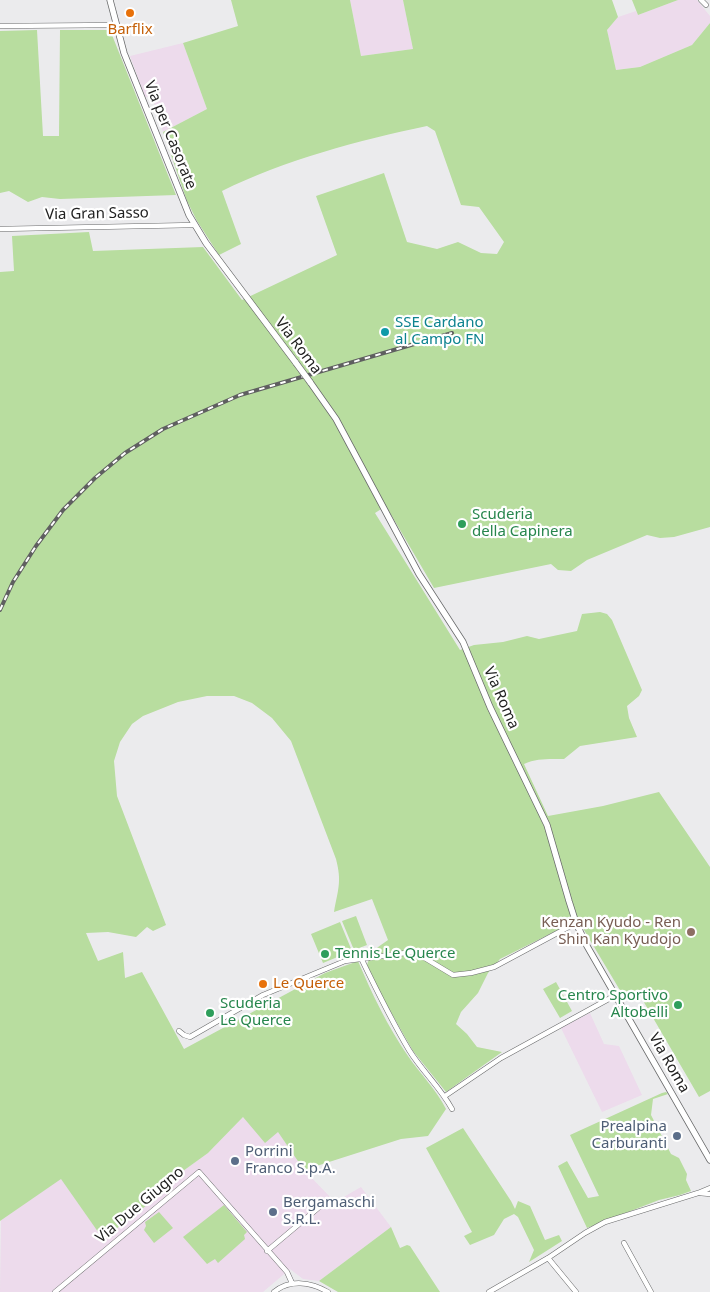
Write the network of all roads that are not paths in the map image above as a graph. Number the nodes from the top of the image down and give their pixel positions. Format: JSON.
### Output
{"nodes":[{"id":1,"x":110,"y":0,"type":"edge"},
{"id":2,"x":701,"y":0,"type":"edge"},
{"id":3,"x":706,"y":5,"type":"dead end"},
{"id":4,"x":116,"y":25,"type":"junction"},
{"id":5,"x":0,"y":26,"type":"edge"},
{"id":6,"x":194,"y":225,"type":"junction"},
{"id":7,"x":0,"y":229,"type":"edge"},
{"id":8,"x":227,"y":270,"type":"joint"},
{"id":9,"x":576,"y":923,"type":"junction"},
{"id":10,"x":361,"y":958,"type":"junction"},
{"id":11,"x":616,"y":995,"type":"junction"},
{"id":12,"x":179,"y":1031,"type":"dead end"},
{"id":13,"x":445,"y":1096,"type":"junction"},
{"id":14,"x":452,"y":1109,"type":"dead end"},
{"id":15,"x":710,"y":1160,"type":"edge"},
{"id":16,"x":710,"y":1188,"type":"edge"},
{"id":17,"x":698,"y":1193,"type":"junction"},
{"id":18,"x":710,"y":1194,"type":"edge"},
{"id":19,"x":323,"y":1204,"type":"dead end"},
{"id":20,"x":624,"y":1243,"type":"dead end"},
{"id":21,"x":267,"y":1251,"type":"junction"},
{"id":22,"x":548,"y":1258,"type":"junction"},
{"id":23,"x":292,"y":1283,"type":"junction"},
{"id":24,"x":56,"y":1292,"type":"edge"},
{"id":25,"x":274,"y":1292,"type":"edge"},
{"id":26,"x":328,"y":1292,"type":"edge"},
{"id":27,"x":489,"y":1292,"type":"edge"},
{"id":28,"x":576,"y":1292,"type":"edge"},
{"id":29,"x":652,"y":1292,"type":"edge"}],
"edges":[{"from":1,"to":4,"type":"street","name":"Via per Casorate"},
{"from":2,"to":3,"type":"street"},
{"from":4,"to":5,"type":"street"},
{"from":4,"to":6,"type":"street","name":"Via per Casorate"},
{"from":6,"to":7,"type":"street","name":"Via Gran Sasso"},
{"from":6,"to":8,"type":"street","name":"Via per Casorate"},
{"from":8,"to":9,"type":"street","name":"Via Roma","bridge":true},
{"from":9,"to":10,"type":"street"},
{"from":9,"to":11,"type":"street","name":"Via Roma"},
{"from":10,"to":12,"type":"street"},
{"from":10,"to":13,"type":"street"},
{"from":11,"to":13,"type":"street"},
{"from":11,"to":15,"type":"street","name":"Via Roma"},
{"from":13,"to":14,"type":"street"},
{"from":16,"to":17,"type":"street"},
{"from":17,"to":18,"type":"street"},
{"from":17,"to":22,"type":"street"},
{"from":19,"to":21,"type":"street"},
{"from":20,"to":29,"type":"street"},
{"from":21,"to":23,"type":"street","name":"Via Due Giugno"},
{"from":21,"to":24,"type":"street","name":"Via Due Giugno"},
{"from":22,"to":27,"type":"street"},
{"from":22,"to":28,"type":"street"},
{"from":23,"to":25,"type":"street"},
{"from":23,"to":26,"type":"street"}]}
